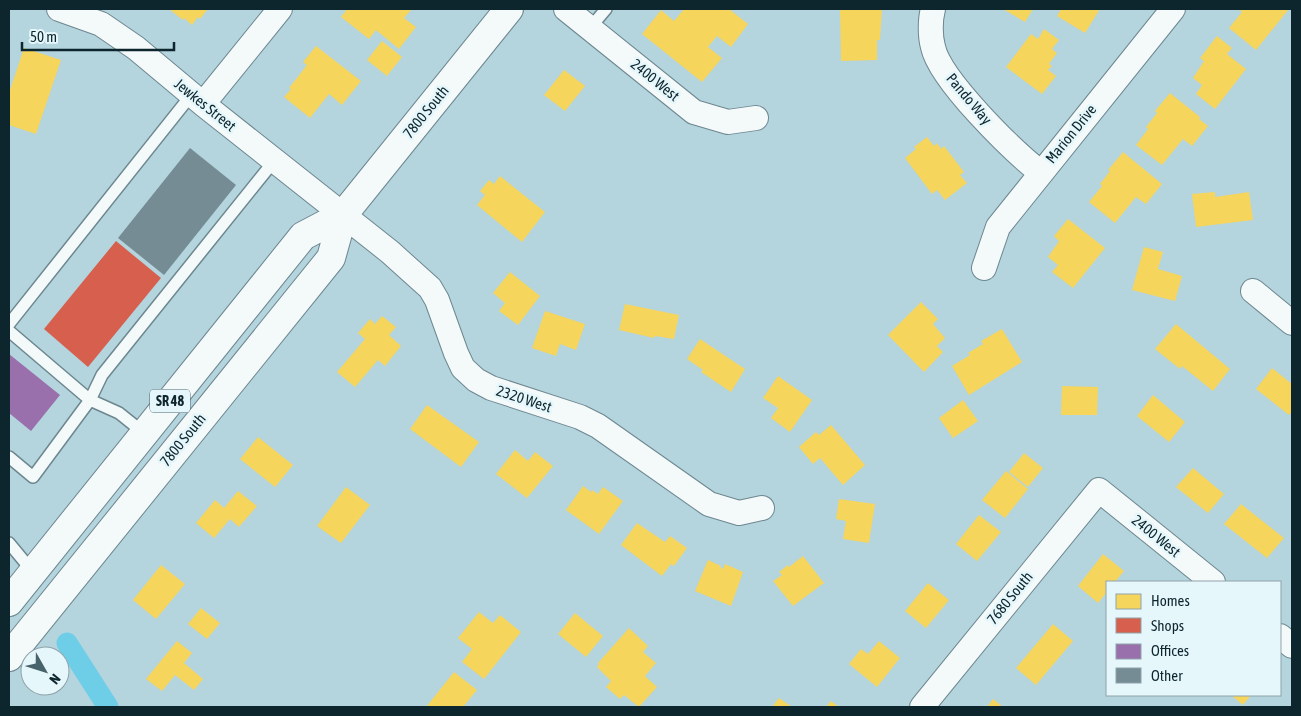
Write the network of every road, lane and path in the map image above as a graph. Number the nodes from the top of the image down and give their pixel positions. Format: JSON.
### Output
{"nodes":[{"id":1,"x":59,"y":9,"type":"edge"},
{"id":2,"x":280,"y":9,"type":"edge"},
{"id":3,"x":510,"y":9,"type":"edge"},
{"id":4,"x":566,"y":9,"type":"edge"},
{"id":5,"x":606,"y":9,"type":"edge"},
{"id":6,"x":933,"y":9,"type":"edge"},
{"id":7,"x":1173,"y":9,"type":"edge"},
{"id":8,"x":590,"y":28,"type":"junction"},
{"id":9,"x":197,"y":99,"type":"junction"},
{"id":10,"x":756,"y":118,"type":"dead end"},
{"id":11,"x":274,"y":161,"type":"junction"},
{"id":12,"x":1040,"y":172,"type":"junction"},
{"id":13,"x":343,"y":215,"type":"junction"},
{"id":14,"x":984,"y":268,"type":"dead end"},
{"id":15,"x":1253,"y":291,"type":"dead end"},
{"id":16,"x":1292,"y":323,"type":"edge"},
{"id":17,"x":9,"y":324,"type":"edge"},
{"id":18,"x":9,"y":331,"type":"edge"},
{"id":19,"x":90,"y":400,"type":"junction"},
{"id":20,"x":144,"y":433,"type":"junction"},
{"id":21,"x":9,"y":457,"type":"edge"},
{"id":22,"x":1099,"y":490,"type":"joint"},
{"id":23,"x":762,"y":508,"type":"dead end"},
{"id":24,"x":9,"y":543,"type":"edge"},
{"id":25,"x":33,"y":572,"type":"junction"},
{"id":26,"x":1212,"y":581,"type":"edge"},
{"id":27,"x":9,"y":602,"type":"edge"},
{"id":28,"x":1281,"y":637,"type":"edge"},
{"id":29,"x":1292,"y":646,"type":"edge"},
{"id":30,"x":9,"y":658,"type":"edge"},
{"id":31,"x":922,"y":707,"type":"edge"}],
"edges":[{"from":1,"to":9,"type":"street","name":"Jewkes Street"},
{"from":2,"to":9,"type":"street"},
{"from":3,"to":13,"type":"main road","name":"7800 South","number":"SR 48"},
{"from":4,"to":8,"type":"street","name":"2400 West"},
{"from":5,"to":8,"type":"lane"},
{"from":6,"to":12,"type":"street","name":"Pando Way"},
{"from":7,"to":12,"type":"street","name":"Marion Drive"},
{"from":8,"to":10,"type":"street","name":"2400 West"},
{"from":9,"to":11,"type":"street","name":"Jewkes Street"},
{"from":9,"to":17,"type":"lane"},
{"from":11,"to":13,"type":"street","name":"Jewkes Street"},
{"from":11,"to":19,"type":"lane"},
{"from":12,"to":14,"type":"street","name":"Marion Drive"},
{"from":13,"to":20,"type":"main road","name":"7800 South","number":"SR 48"},
{"from":13,"to":23,"type":"street","name":"2320 West"},
{"from":13,"to":30,"type":"main road","name":"7800 South","number":"SR 48"},
{"from":15,"to":16,"type":"street"},
{"from":18,"to":19,"type":"lane"},
{"from":19,"to":20,"type":"lane"},
{"from":19,"to":21,"type":"lane"},
{"from":20,"to":25,"type":"main road","name":"7800 South","number":"SR 48"},
{"from":22,"to":26,"type":"street","name":"2400 West"},
{"from":22,"to":31,"type":"street","name":"7680 South"},
{"from":24,"to":25,"type":"lane"},
{"from":25,"to":27,"type":"main road","name":"7800 South","number":"SR 48"},
{"from":28,"to":29,"type":"street"}]}
